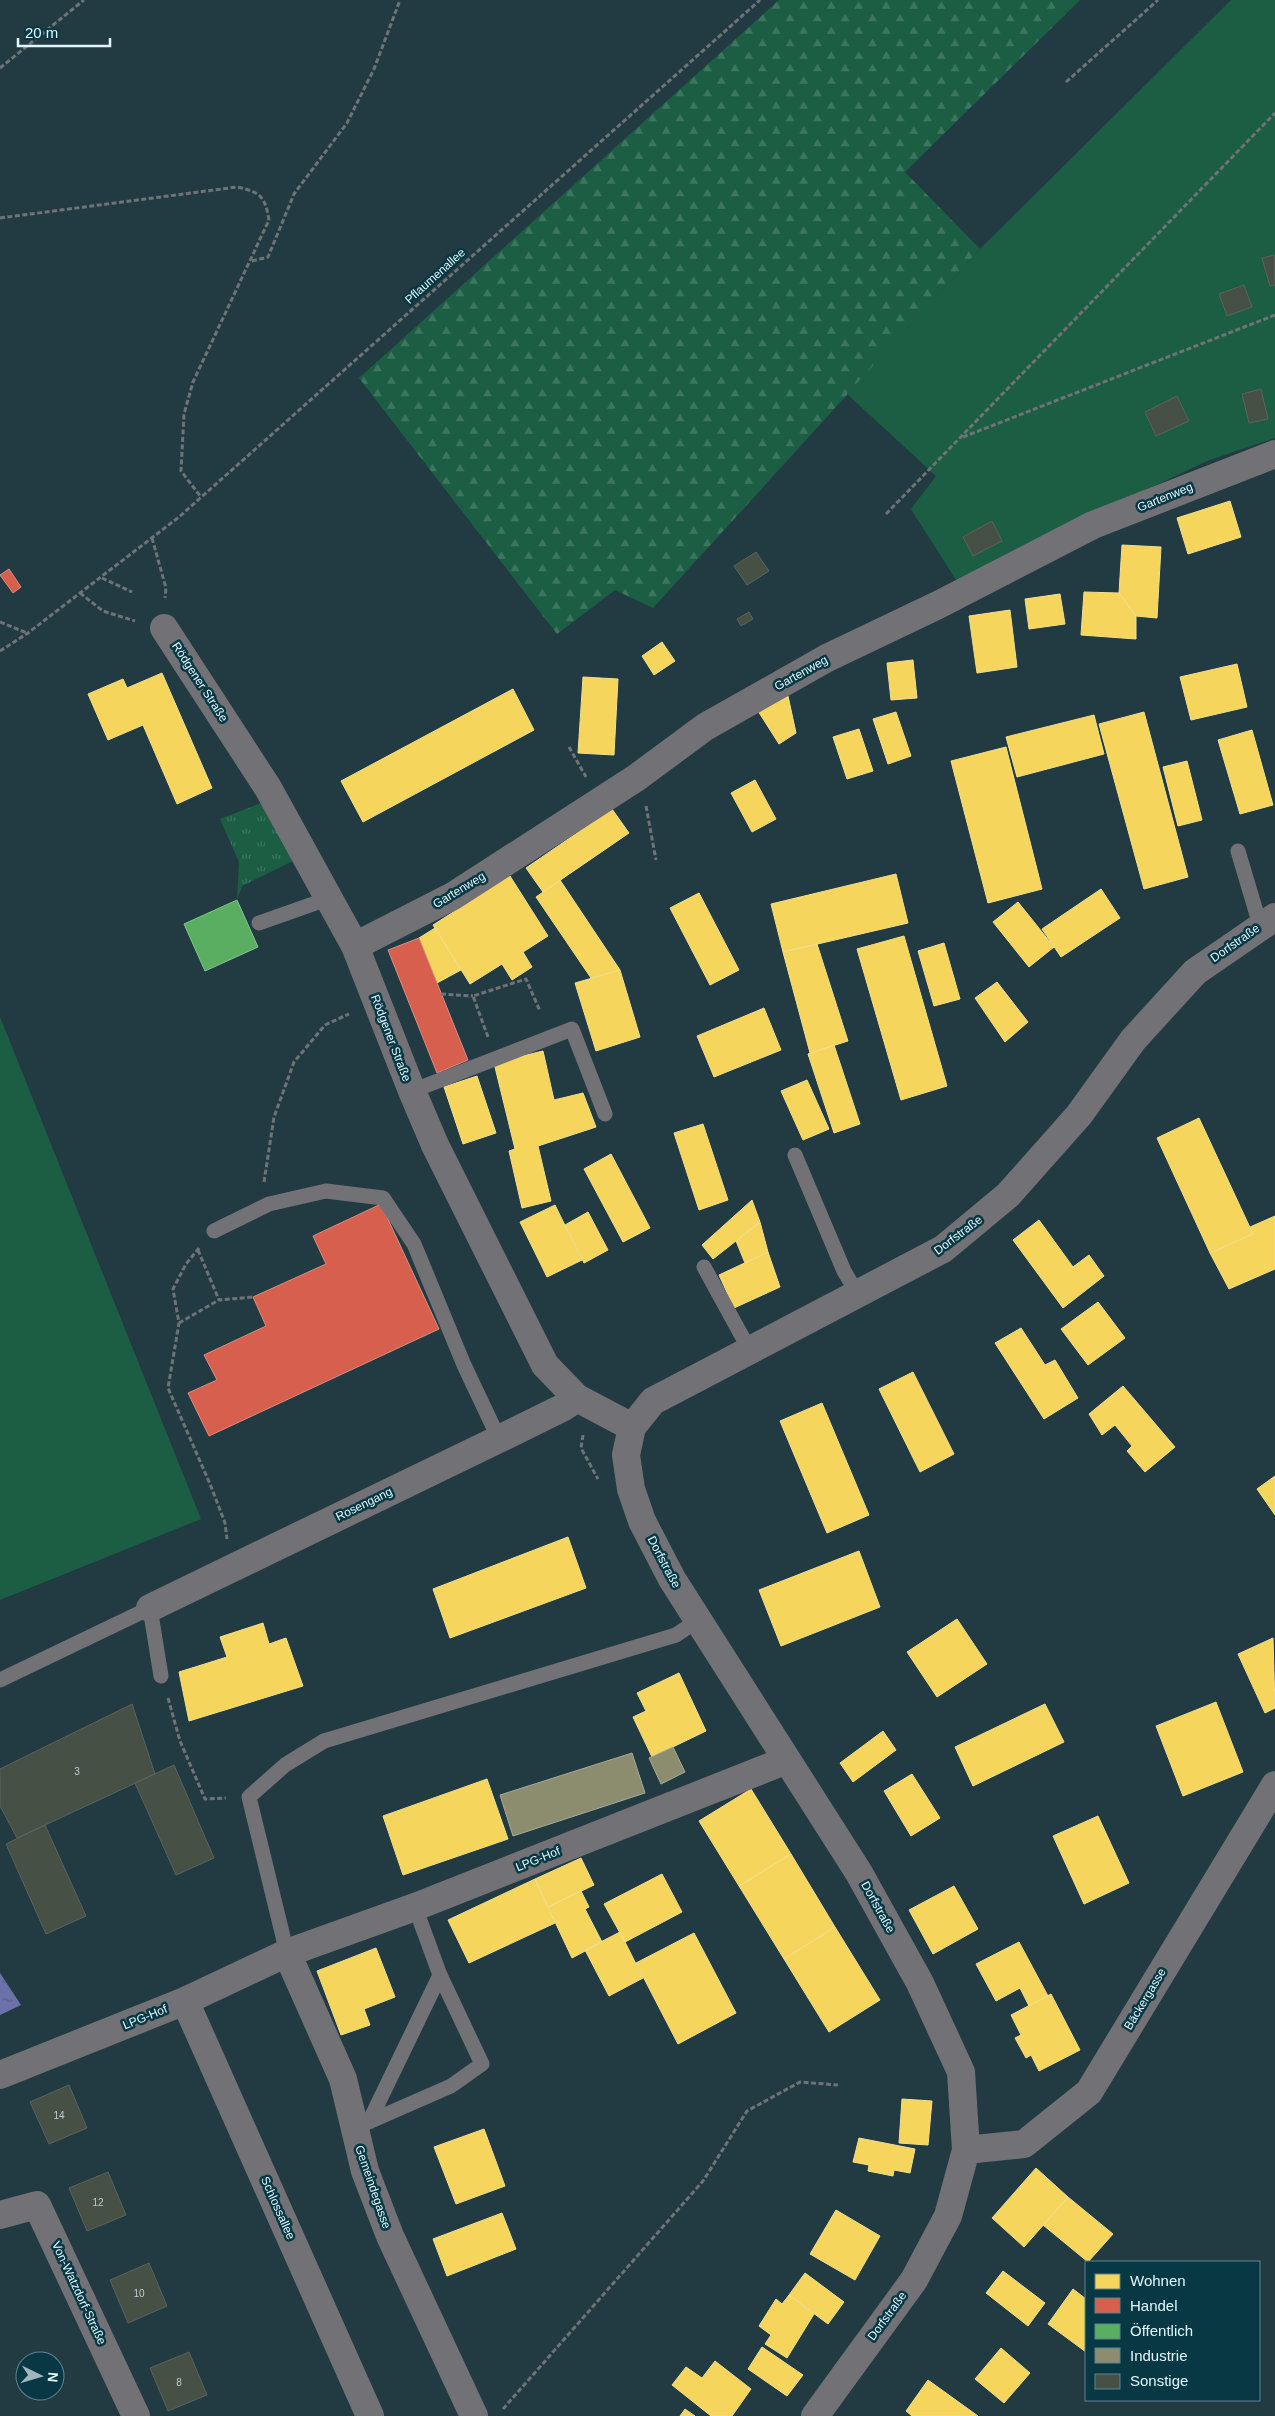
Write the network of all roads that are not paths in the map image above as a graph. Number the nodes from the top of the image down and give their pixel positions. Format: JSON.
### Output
{"nodes":[{"id":1,"x":1275,"y":454,"type":"edge"},
{"id":2,"x":164,"y":628,"type":"road end"},
{"id":3,"x":1238,"y":851,"type":"dead end"},
{"id":4,"x":330,"y":898,"type":"junction"},
{"id":5,"x":1268,"y":921,"type":"edge"},
{"id":6,"x":259,"y":923,"type":"dead end"},
{"id":7,"x":355,"y":946,"type":"junction"},
{"id":8,"x":412,"y":1091,"type":"junction"},
{"id":9,"x":605,"y":1114,"type":"dead end"},
{"id":10,"x":795,"y":1156,"type":"dead end"},
{"id":11,"x":214,"y":1231,"type":"road end"},
{"id":12,"x":704,"y":1267,"type":"dead end"},
{"id":13,"x":857,"y":1293,"type":"junction"},
{"id":14,"x":749,"y":1350,"type":"junction"},
{"id":15,"x":577,"y":1398,"type":"junction"},
{"id":16,"x":632,"y":1428,"type":"junction"},
{"id":17,"x":499,"y":1439,"type":"junction"},
{"id":18,"x":150,"y":1608,"type":"junction"},
{"id":19,"x":698,"y":1620,"type":"junction"},
{"id":20,"x":161,"y":1676,"type":"road end"},
{"id":21,"x":0,"y":1680,"type":"edge"},
{"id":22,"x":787,"y":1760,"type":"junction"},
{"id":23,"x":1275,"y":1785,"type":"edge"},
{"id":24,"x":415,"y":1907,"type":"junction"},
{"id":25,"x":287,"y":1952,"type":"junction"},
{"id":26,"x":440,"y":1975,"type":"junction"},
{"id":27,"x":185,"y":2001,"type":"junction"},
{"id":28,"x":0,"y":2075,"type":"edge"},
{"id":29,"x":362,"y":2125,"type":"junction"},
{"id":30,"x":966,"y":2150,"type":"junction"},
{"id":31,"x":0,"y":2215,"type":"edge"},
{"id":32,"x":484,"y":2414,"type":"edge"},
{"id":33,"x":136,"y":2416,"type":"edge"},
{"id":34,"x":370,"y":2416,"type":"edge"},
{"id":35,"x":815,"y":2416,"type":"edge"}],
"edges":[{"from":1,"to":7,"type":"street","name":"Gartenweg"},
{"from":2,"to":4,"type":"street","name":"Rödgener Straße"},
{"from":3,"to":5,"type":"lane"},
{"from":4,"to":6,"type":"lane"},
{"from":4,"to":7,"type":"street","name":"Rödgener Straße"},
{"from":5,"to":13,"type":"street","name":"Dorfstraße"},
{"from":7,"to":8,"type":"street","name":"Rödgener Straße"},
{"from":8,"to":9,"type":"lane"},
{"from":8,"to":15,"type":"street","name":"Rödgener Straße"},
{"from":10,"to":13,"type":"lane"},
{"from":11,"to":17,"type":"lane"},
{"from":12,"to":14,"type":"lane"},
{"from":13,"to":14,"type":"street","name":"Dorfstraße"},
{"from":14,"to":16,"type":"street","name":"Dorfstraße"},
{"from":15,"to":16,"type":"street","name":"Rödgener Straße"},
{"from":15,"to":17,"type":"street","name":"Rosengang"},
{"from":16,"to":19,"type":"street","name":"Dorfstraße"},
{"from":17,"to":18,"type":"street","name":"Rosengang"},
{"from":18,"to":20,"type":"lane"},
{"from":18,"to":21,"type":"lane"},
{"from":19,"to":22,"type":"street","name":"Dorfstraße"},
{"from":19,"to":25,"type":"lane"},
{"from":22,"to":24,"type":"street","name":"LPG-Hof"},
{"from":22,"to":30,"type":"street","name":"Dorfstraße"},
{"from":23,"to":30,"type":"street","name":"Bäckergasse"},
{"from":24,"to":25,"type":"street","name":"LPG-Hof"},
{"from":24,"to":26,"type":"lane"},
{"from":25,"to":27,"type":"street","name":"LPG-Hof"},
{"from":25,"to":29,"type":"street","name":"Gemeindegasse"},
{"from":26,"to":29,"type":"lane"},
{"from":26,"to":29,"type":"lane"},
{"from":27,"to":28,"type":"street","name":"LPG-Hof"},
{"from":27,"to":34,"type":"street","name":"Schlossallee"},
{"from":29,"to":32,"type":"street","name":"Gemeindegasse"},
{"from":30,"to":35,"type":"street","name":"Dorfstraße"},
{"from":31,"to":33,"type":"street","name":"Von-Watzdorf-Straße"}]}
